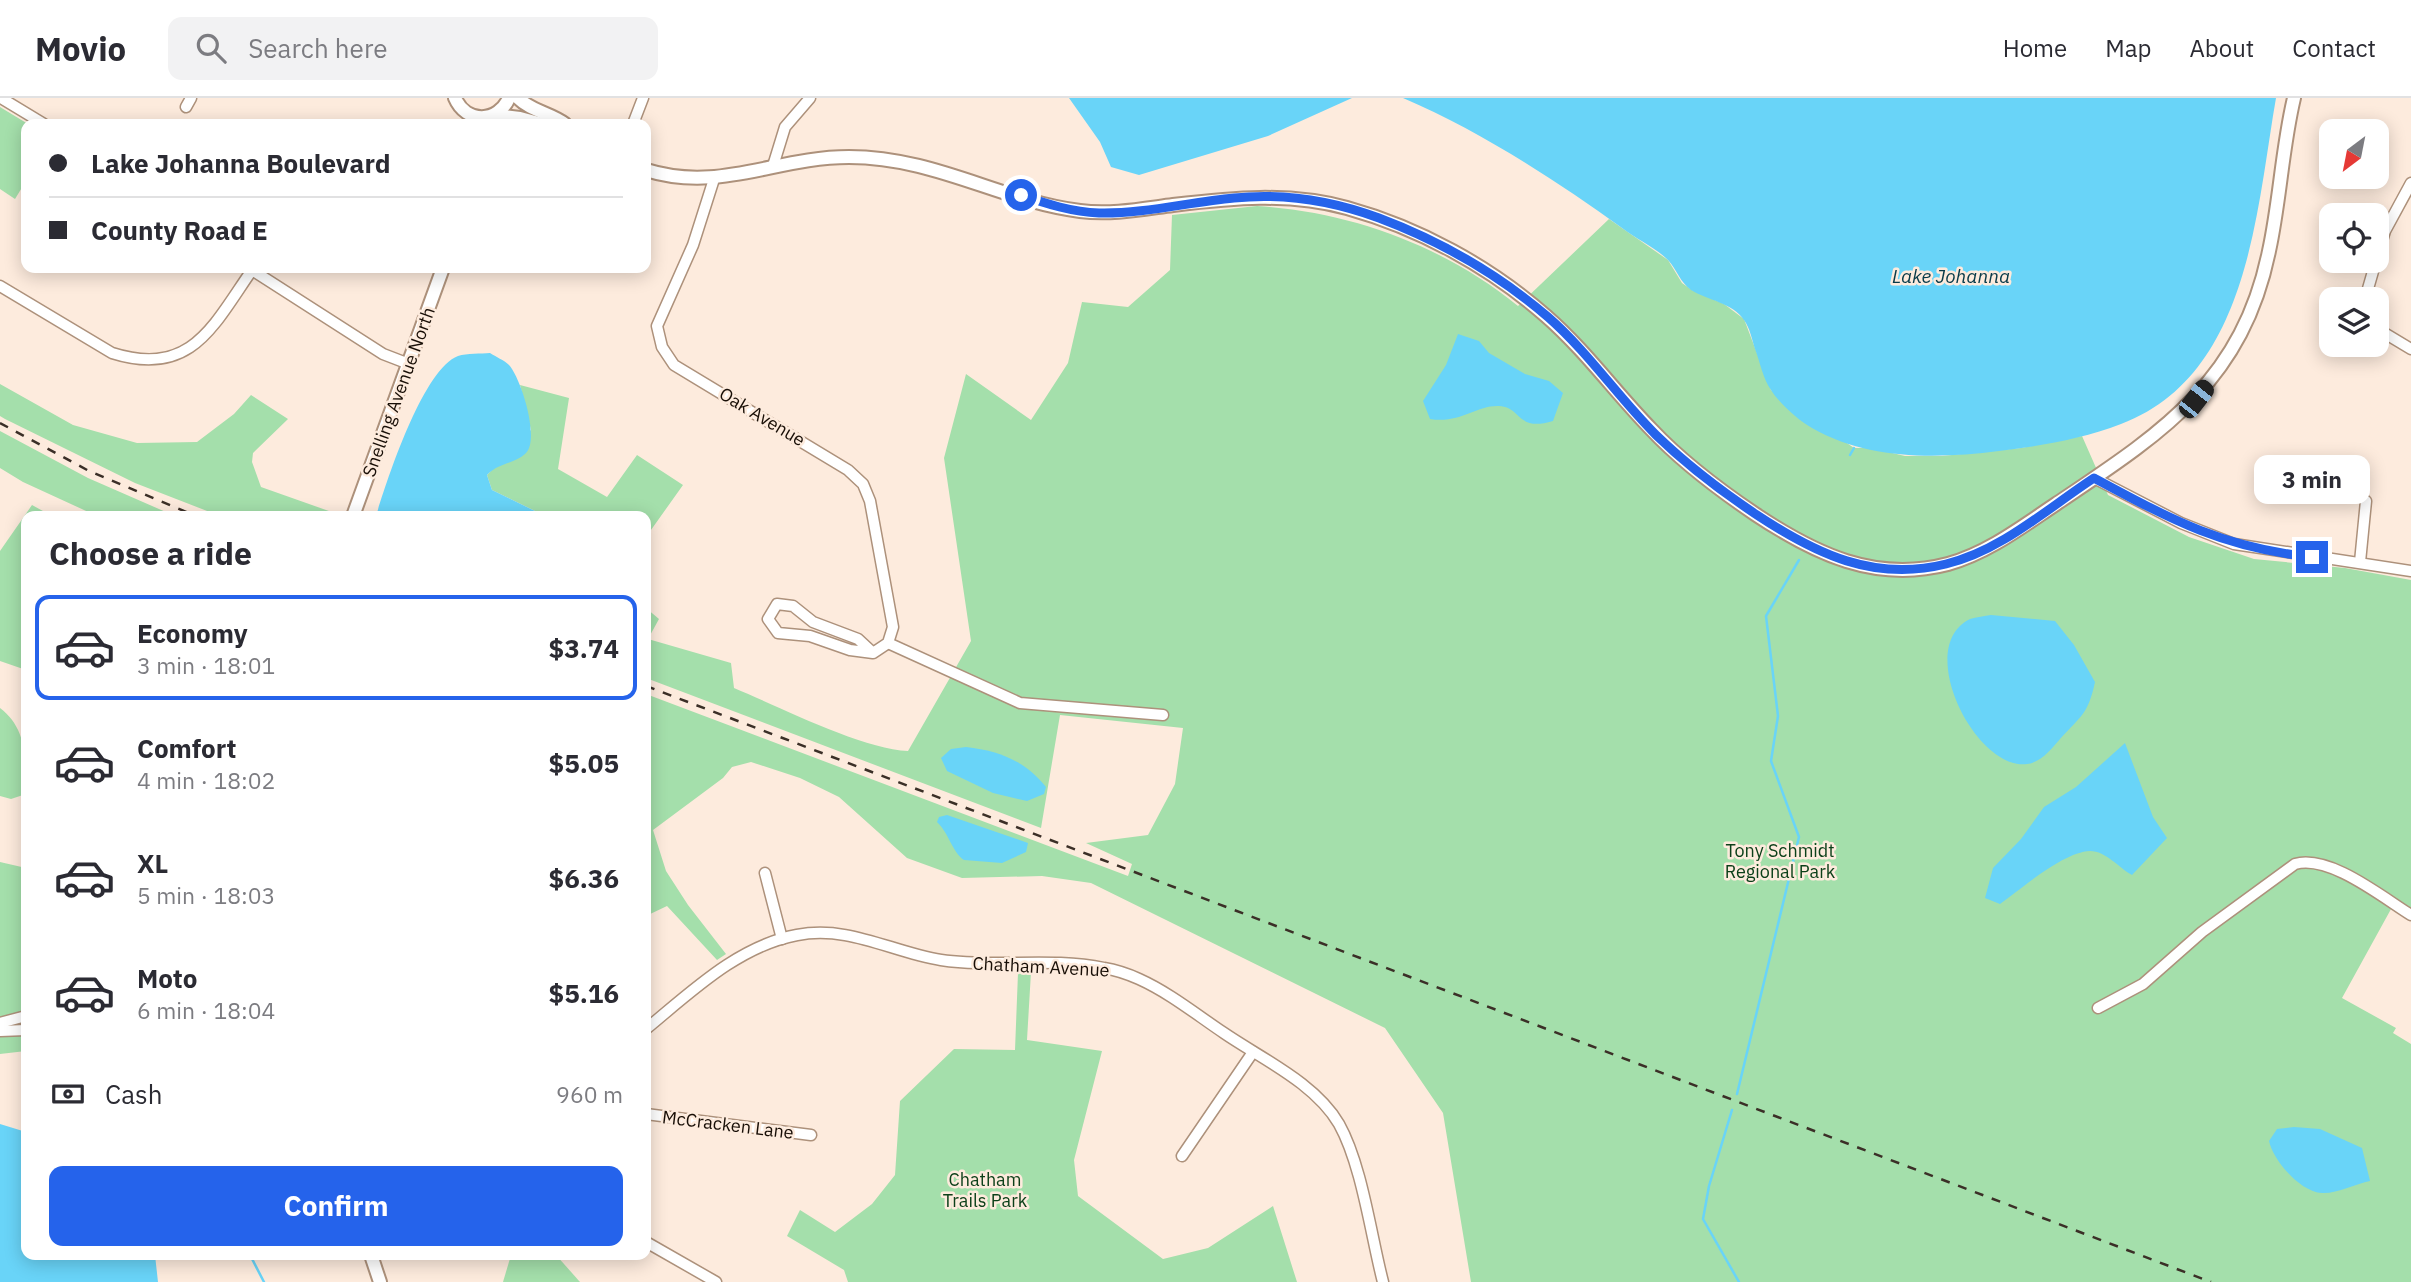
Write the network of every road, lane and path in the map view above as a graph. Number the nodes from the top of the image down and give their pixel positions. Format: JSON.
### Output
{"nodes":[{"id":1,"x":1,"y":98,"type":"edge"},
{"id":2,"x":509,"y":98,"type":"edge"},
{"id":3,"x":518,"y":98,"type":"edge"},
{"id":4,"x":643,"y":98,"type":"edge"},
{"id":5,"x":810,"y":98,"type":"edge"},
{"id":6,"x":2294,"y":98,"type":"edge"},
{"id":7,"x":458,"y":103,"type":"edge"},
{"id":8,"x":36,"y":119,"type":"edge"},
{"id":9,"x":490,"y":119,"type":"edge"},
{"id":10,"x":558,"y":119,"type":"edge"},
{"id":11,"x":635,"y":119,"type":"edge"},
{"id":12,"x":772,"y":166,"type":"junction"},
{"id":13,"x":651,"y":171,"type":"edge"},
{"id":14,"x":714,"y":179,"type":"junction"},
{"id":15,"x":2411,"y":183,"type":"edge"},
{"id":16,"x":2389,"y":224,"type":"edge"},
{"id":17,"x":251,"y":273,"type":"edge"},
{"id":18,"x":255,"y":273,"type":"edge"},
{"id":19,"x":441,"y":273,"type":"edge"},
{"id":20,"x":0,"y":286,"type":"edge"},
{"id":21,"x":2389,"y":336,"type":"edge"},
{"id":22,"x":2411,"y":349,"type":"edge"},
{"id":23,"x":410,"y":364,"type":"junction"},
{"id":24,"x":2094,"y":478,"type":"junction"},
{"id":25,"x":2366,"y":500,"type":"dead end"},
{"id":26,"x":355,"y":511,"type":"edge"},
{"id":27,"x":2360,"y":562,"type":"junction"},
{"id":28,"x":2411,"y":571,"type":"edge"},
{"id":29,"x":888,"y":643,"type":"junction"},
{"id":30,"x":873,"y":653,"type":"junction"},
{"id":31,"x":1163,"y":715,"type":"dead end"},
{"id":32,"x":765,"y":873,"type":"dead end"},
{"id":33,"x":2411,"y":915,"type":"edge"},
{"id":34,"x":782,"y":939,"type":"junction"},
{"id":35,"x":2098,"y":1008,"type":"dead end"},
{"id":36,"x":21,"y":1017,"type":"edge"},
{"id":37,"x":0,"y":1023,"type":"edge"},
{"id":38,"x":651,"y":1025,"type":"edge"},
{"id":39,"x":21,"y":1030,"type":"edge"},
{"id":40,"x":0,"y":1031,"type":"edge"},
{"id":41,"x":1253,"y":1052,"type":"junction"},
{"id":42,"x":651,"y":1115,"type":"edge"},
{"id":43,"x":811,"y":1135,"type":"dead end"},
{"id":44,"x":1182,"y":1156,"type":"dead end"},
{"id":45,"x":651,"y":1245,"type":"edge"},
{"id":46,"x":373,"y":1260,"type":"edge"},
{"id":47,"x":380,"y":1282,"type":"edge"},
{"id":48,"x":716,"y":1282,"type":"edge"},
{"id":49,"x":1383,"y":1282,"type":"edge"}],
"edges":[{"from":1,"to":8,"type":"street"},
{"from":2,"to":9,"type":"street"},
{"from":3,"to":10,"type":"street"},
{"from":4,"to":11,"type":"street"},
{"from":5,"to":12,"type":"street"},
{"from":6,"to":24,"type":"street"},
{"from":7,"to":9,"type":"street"},
{"from":12,"to":14,"type":"street"},
{"from":12,"to":24,"type":"street"},
{"from":13,"to":14,"type":"street"},
{"from":14,"to":29,"type":"street","name":"Oak Avenue"},
{"from":15,"to":16,"type":"street"},
{"from":17,"to":20,"type":"street"},
{"from":18,"to":23,"type":"street"},
{"from":19,"to":23,"type":"street","name":"Snelling Avenue North"},
{"from":21,"to":22,"type":"street"},
{"from":23,"to":26,"type":"street","name":"Snelling Avenue North"},
{"from":24,"to":27,"type":"street"},
{"from":25,"to":27,"type":"street"},
{"from":27,"to":28,"type":"street"},
{"from":29,"to":30,"type":"street"},
{"from":29,"to":31,"type":"street"},
{"from":30,"to":30,"type":"street"},
{"from":32,"to":34,"type":"street"},
{"from":33,"to":35,"type":"street"},
{"from":34,"to":38,"type":"street","name":"Chatham Avenue"},
{"from":34,"to":41,"type":"street","name":"Chatham Avenue"},
{"from":36,"to":37,"type":"street"},
{"from":39,"to":40,"type":"street"},
{"from":41,"to":44,"type":"street"},
{"from":41,"to":49,"type":"street","name":"Chatham Avenue"},
{"from":42,"to":43,"type":"street","name":"McCracken Lane"},
{"from":45,"to":48,"type":"street"},
{"from":46,"to":47,"type":"street"}]}
